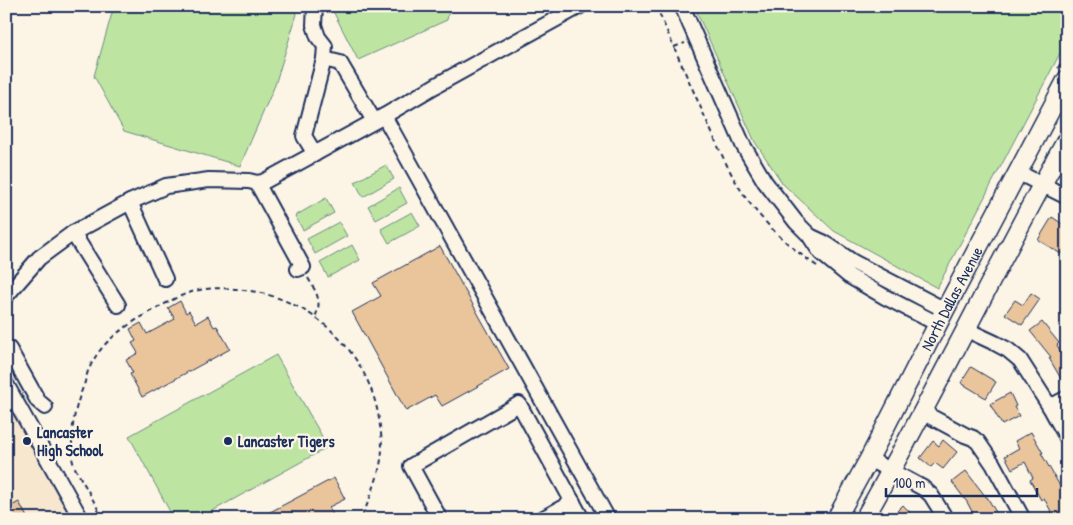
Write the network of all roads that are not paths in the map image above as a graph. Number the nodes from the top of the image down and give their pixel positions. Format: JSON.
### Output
{"nodes":[{"id":1,"x":315,"y":6,"type":"edge"},
{"id":2,"x":580,"y":6,"type":"edge"},
{"id":3,"x":682,"y":6,"type":"edge"},
{"id":4,"x":324,"y":59,"type":"junction"},
{"id":5,"x":1067,"y":79,"type":"edge"},
{"id":6,"x":379,"y":118,"type":"junction"},
{"id":7,"x":1067,"y":139,"type":"edge"},
{"id":8,"x":314,"y":154,"type":"junction"},
{"id":9,"x":1018,"y":172,"type":"junction"},
{"id":10,"x":256,"y":183,"type":"junction"},
{"id":11,"x":1042,"y":185,"type":"junction"},
{"id":12,"x":1067,"y":197,"type":"edge"},
{"id":13,"x":130,"y":202,"type":"junction"},
{"id":14,"x":73,"y":233,"type":"junction"},
{"id":15,"x":300,"y":268,"type":"road end"},
{"id":16,"x":165,"y":279,"type":"dead end"},
{"id":17,"x":6,"y":296,"type":"edge"},
{"id":18,"x":118,"y":305,"type":"dead end"},
{"id":19,"x":941,"y":317,"type":"junction"},
{"id":20,"x":965,"y":329,"type":"junction"},
{"id":21,"x":6,"y":354,"type":"edge"},
{"id":22,"x":7,"y":385,"type":"edge"},
{"id":23,"x":1067,"y":398,"type":"edge"},
{"id":24,"x":1050,"y":407,"type":"junction"},
{"id":25,"x":922,"y":412,"type":"junction"},
{"id":26,"x":29,"y":425,"type":"junction"},
{"id":27,"x":1067,"y":438,"type":"edge"},
{"id":28,"x":869,"y":460,"type":"junction"},
{"id":29,"x":891,"y":471,"type":"junction"},
{"id":30,"x":573,"y":502,"type":"junction"},
{"id":31,"x":81,"y":519,"type":"edge"},
{"id":32,"x":440,"y":519,"type":"edge"},
{"id":33,"x":542,"y":519,"type":"edge"},
{"id":34,"x":582,"y":519,"type":"edge"},
{"id":35,"x":608,"y":519,"type":"edge"},
{"id":36,"x":836,"y":519,"type":"edge"},
{"id":37,"x":864,"y":519,"type":"edge"},
{"id":38,"x":946,"y":519,"type":"edge"},
{"id":39,"x":1023,"y":519,"type":"edge"}],
"edges":[{"from":1,"to":4,"type":"street"},
{"from":2,"to":6,"type":"street"},
{"from":3,"to":19,"type":"street"},
{"from":4,"to":6,"type":"street"},
{"from":4,"to":8,"type":"street"},
{"from":5,"to":9,"type":"main road","name":"North Dallas Avenue"},
{"from":6,"to":8,"type":"street"},
{"from":6,"to":35,"type":"street"},
{"from":7,"to":11,"type":"main road","name":"North Dallas Avenue"},
{"from":8,"to":10,"type":"street"},
{"from":9,"to":11,"type":"street"},
{"from":9,"to":19,"type":"main road","name":"North Dallas Avenue"},
{"from":10,"to":13,"type":"street"},
{"from":10,"to":15,"type":"street"},
{"from":11,"to":12,"type":"street"},
{"from":11,"to":20,"type":"main road","name":"North Dallas Avenue"},
{"from":13,"to":14,"type":"street"},
{"from":13,"to":16,"type":"street"},
{"from":14,"to":17,"type":"street"},
{"from":14,"to":18,"type":"street"},
{"from":19,"to":20,"type":"main road"},
{"from":19,"to":28,"type":"main road","name":"North Dallas Avenue"},
{"from":20,"to":24,"type":"street"},
{"from":20,"to":25,"type":"main road","name":"North Dallas Avenue"},
{"from":21,"to":26,"type":"street"},
{"from":22,"to":26,"type":"street"},
{"from":23,"to":24,"type":"street"},
{"from":24,"to":27,"type":"street"},
{"from":25,"to":29,"type":"main road","name":"North Dallas Avenue"},
{"from":25,"to":39,"type":"street"},
{"from":26,"to":31,"type":"street"},
{"from":28,"to":29,"type":"street"},
{"from":28,"to":36,"type":"main road","name":"North Dallas Avenue"},
{"from":29,"to":37,"type":"main road","name":"North Dallas Avenue"},
{"from":29,"to":38,"type":"street"},
{"from":30,"to":32,"type":"street"},
{"from":30,"to":33,"type":"street"},
{"from":30,"to":34,"type":"street"}]}
